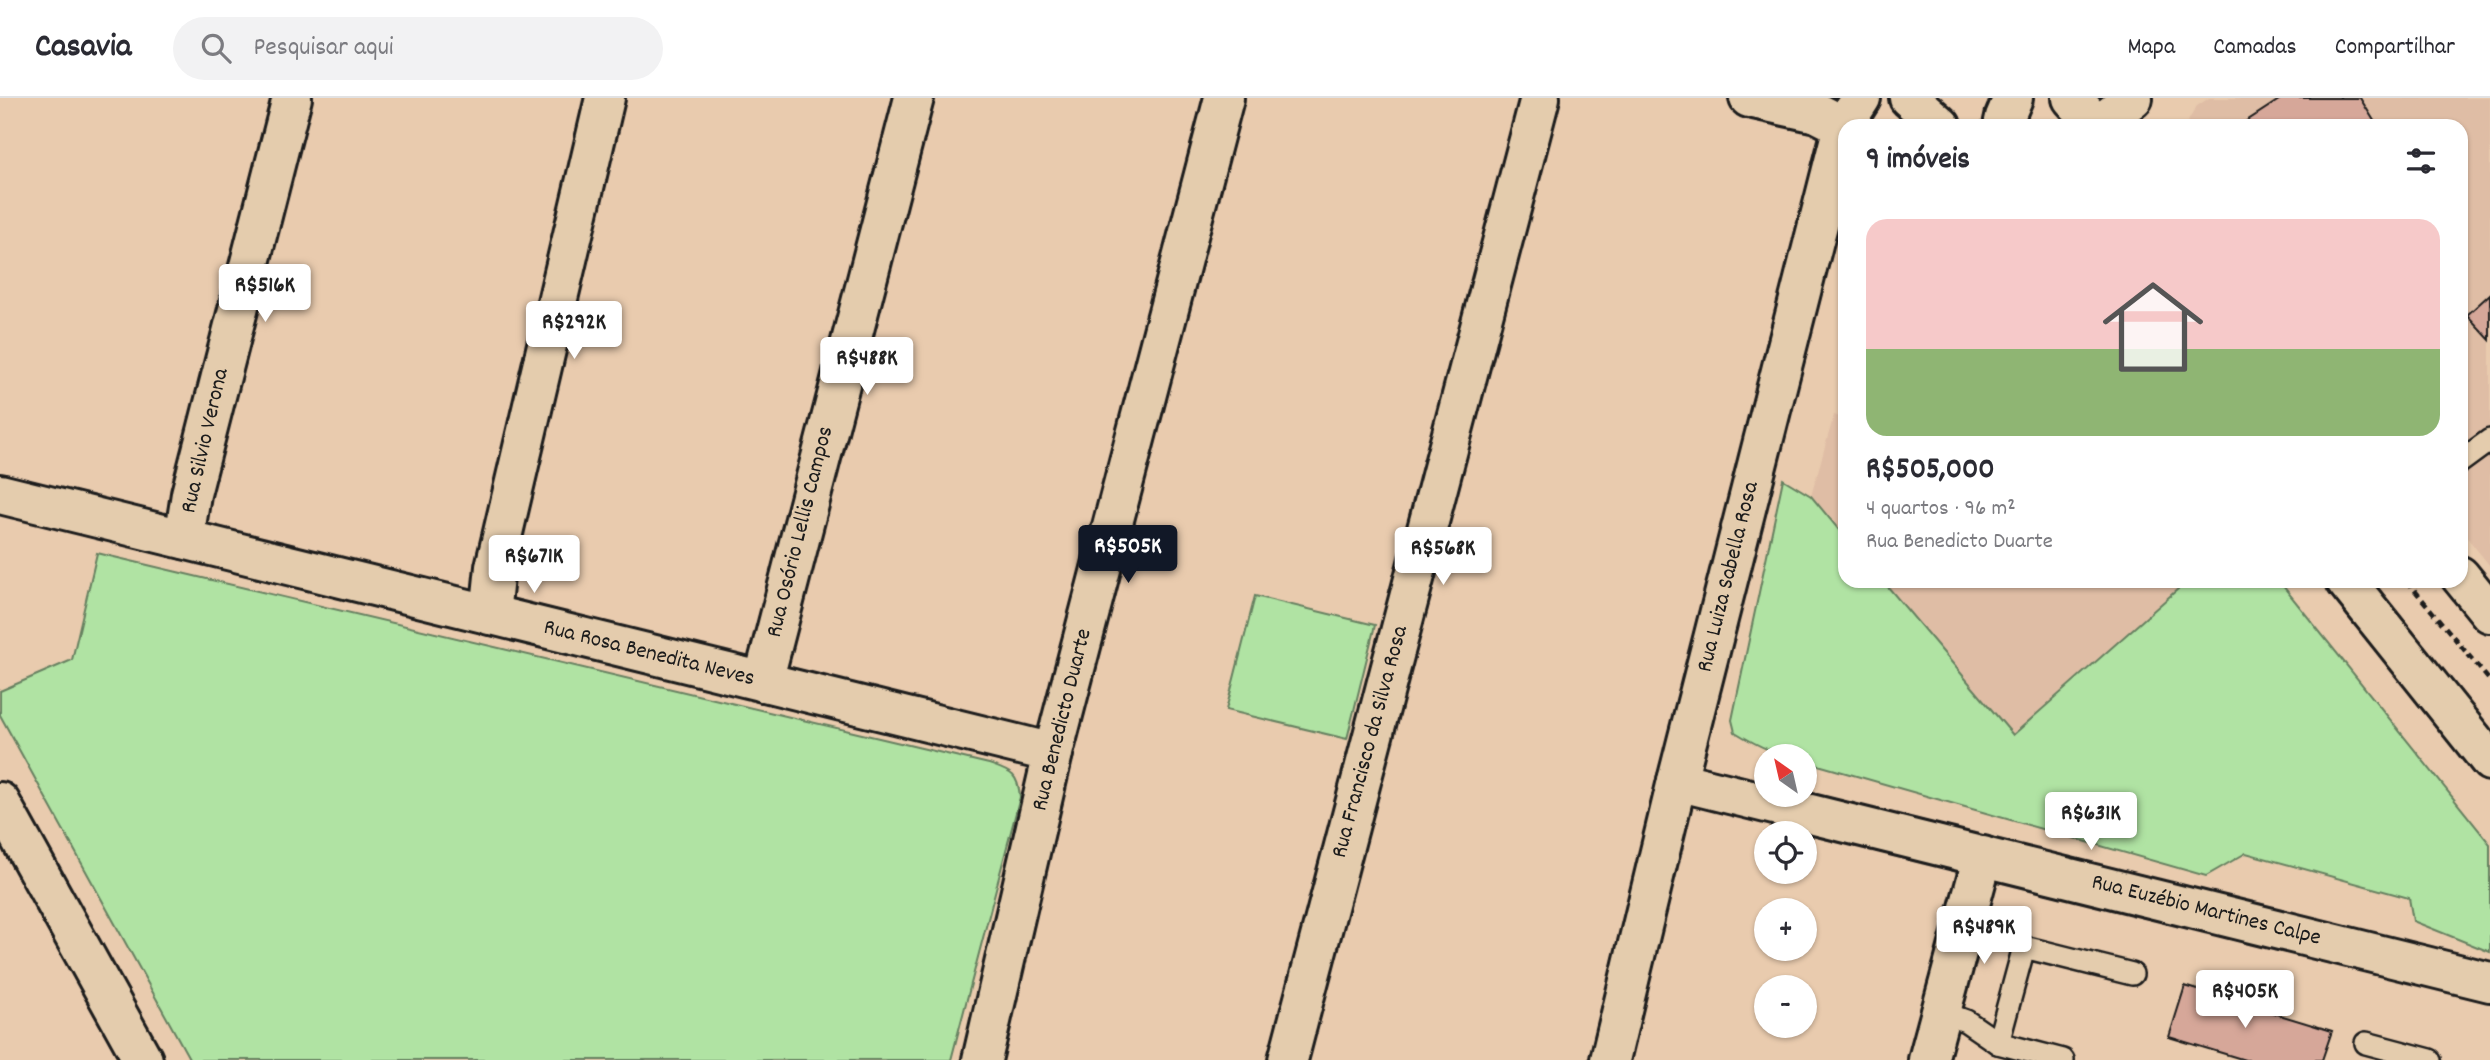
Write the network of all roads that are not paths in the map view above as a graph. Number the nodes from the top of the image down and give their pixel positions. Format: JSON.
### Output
{"nodes":[{"id":1,"x":292,"y":98,"type":"edge"},
{"id":2,"x":605,"y":98,"type":"edge"},
{"id":3,"x":914,"y":98,"type":"edge"},
{"id":4,"x":1224,"y":98,"type":"edge"},
{"id":5,"x":1540,"y":98,"type":"edge"},
{"id":6,"x":1749,"y":98,"type":"edge"},
{"id":7,"x":1909,"y":98,"type":"edge"},
{"id":8,"x":2013,"y":98,"type":"edge"},
{"id":9,"x":2072,"y":98,"type":"edge"},
{"id":10,"x":2133,"y":98,"type":"edge"},
{"id":11,"x":1852,"y":112,"type":"edge"},
{"id":12,"x":1933,"y":119,"type":"edge"},
{"id":13,"x":2005,"y":119,"type":"edge"},
{"id":14,"x":2091,"y":119,"type":"edge"},
{"id":15,"x":2106,"y":119,"type":"edge"},
{"id":16,"x":1838,"y":166,"type":"edge"},
{"id":17,"x":2490,"y":440,"type":"edge"},
{"id":18,"x":2468,"y":456,"type":"edge"},
{"id":19,"x":0,"y":494,"type":"edge"},
{"id":20,"x":184,"y":539,"type":"junction"},
{"id":21,"x":2468,"y":586,"type":"edge"},
{"id":22,"x":2352,"y":588,"type":"edge"},
{"id":23,"x":2490,"y":613,"type":"edge"},
{"id":24,"x":490,"y":615,"type":"junction"},
{"id":25,"x":763,"y":682,"type":"junction"},
{"id":26,"x":1053,"y":753,"type":"junction"},
{"id":27,"x":2490,"y":761,"type":"edge"},
{"id":28,"x":1677,"y":781,"type":"junction"},
{"id":29,"x":0,"y":802,"type":"edge"},
{"id":30,"x":1983,"y":856,"type":"junction"},
{"id":31,"x":2132,"y":974,"type":"dead end"},
{"id":32,"x":2490,"y":982,"type":"edge"},
{"id":33,"x":1941,"y":1012,"type":"junction"},
{"id":34,"x":1998,"y":1043,"type":"junction"},
{"id":35,"x":2366,"y":1043,"type":"dead end"},
{"id":36,"x":143,"y":1060,"type":"edge"},
{"id":37,"x":982,"y":1060,"type":"edge"},
{"id":38,"x":1288,"y":1060,"type":"edge"},
{"id":39,"x":1610,"y":1060,"type":"edge"},
{"id":40,"x":1928,"y":1060,"type":"edge"},
{"id":41,"x":2063,"y":1060,"type":"edge"},
{"id":42,"x":2430,"y":1060,"type":"edge"}],
"edges":[{"from":1,"to":20,"type":"street","name":"Rua Silvio Verona"},
{"from":2,"to":24,"type":"street"},
{"from":3,"to":25,"type":"street","name":"Rua Osório Lellis Campos"},
{"from":4,"to":26,"type":"street","name":"Rua Benedicto Duarte"},
{"from":5,"to":38,"type":"street","name":"Rua Francisco da Silva Rosa"},
{"from":6,"to":11,"type":"street"},
{"from":7,"to":12,"type":"street"},
{"from":8,"to":13,"type":"street"},
{"from":9,"to":14,"type":"street"},
{"from":10,"to":15,"type":"street"},
{"from":16,"to":28,"type":"street","name":"Rua Luiza Sabella Rosa"},
{"from":17,"to":18,"type":"lane"},
{"from":19,"to":20,"type":"street","name":"Rua Rosa Benedita Neves"},
{"from":20,"to":24,"type":"street","name":"Rua Rosa Benedita Neves"},
{"from":21,"to":23,"type":"street"},
{"from":22,"to":27,"type":"street"},
{"from":24,"to":25,"type":"street","name":"Rua Rosa Benedita Neves"},
{"from":25,"to":26,"type":"street","name":"Rua Rosa Benedita Neves"},
{"from":26,"to":37,"type":"street","name":"Rua Benedicto Duarte"},
{"from":28,"to":30,"type":"street","name":"Rua Euzébio Martines Calpe"},
{"from":28,"to":39,"type":"street","name":"Rua Luiza Sabella Rosa"},
{"from":29,"to":36,"type":"street"},
{"from":30,"to":32,"type":"street","name":"Rua Euzébio Martines Calpe"},
{"from":30,"to":33,"type":"street"},
{"from":31,"to":34,"type":"lane"},
{"from":33,"to":34,"type":"lane"},
{"from":33,"to":40,"type":"street"},
{"from":34,"to":41,"type":"lane"},
{"from":35,"to":42,"type":"lane"}]}
